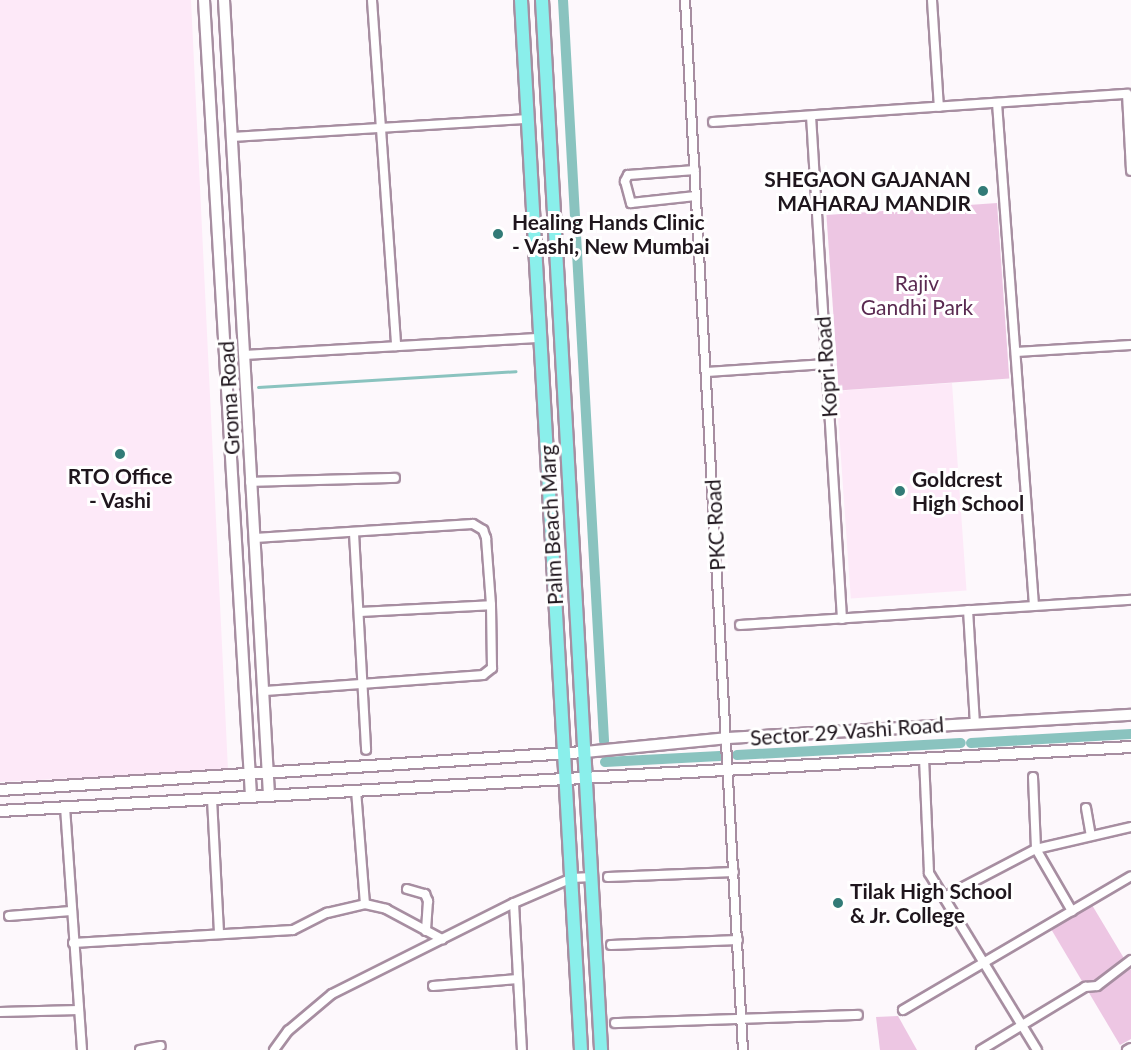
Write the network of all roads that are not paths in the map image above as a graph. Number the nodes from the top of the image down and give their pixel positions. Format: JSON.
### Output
{"nodes":[{"id":1,"x":204,"y":0,"type":"edge"},
{"id":2,"x":224,"y":0,"type":"edge"},
{"id":3,"x":372,"y":0,"type":"edge"},
{"id":4,"x":521,"y":0,"type":"edge"},
{"id":5,"x":542,"y":0,"type":"edge"},
{"id":6,"x":686,"y":0,"type":"edge"},
{"id":7,"x":932,"y":0,"type":"edge"},
{"id":8,"x":206,"y":18,"type":"junction"},
{"id":9,"x":226,"y":19,"type":"junction"},
{"id":10,"x":997,"y":103,"type":"junction"},
{"id":11,"x":939,"y":107,"type":"junction"},
{"id":12,"x":810,"y":116,"type":"junction"},
{"id":13,"x":528,"y":119,"type":"junction"},
{"id":14,"x":713,"y":122,"type":"dead end"},
{"id":15,"x":382,"y":128,"type":"junction"},
{"id":16,"x":232,"y":137,"type":"junction"},
{"id":17,"x":695,"y":170,"type":"junction"},
{"id":18,"x":1131,"y":171,"type":"edge"},
{"id":19,"x":696,"y":196,"type":"junction"},
{"id":20,"x":542,"y":338,"type":"junction"},
{"id":21,"x":1131,"y":345,"type":"edge"},
{"id":22,"x":396,"y":346,"type":"junction"},
{"id":23,"x":1016,"y":352,"type":"junction"},
{"id":24,"x":244,"y":355,"type":"junction"},
{"id":25,"x":826,"y":364,"type":"junction"},
{"id":26,"x":706,"y":372,"type":"junction"},
{"id":27,"x":395,"y":478,"type":"dead end"},
{"id":28,"x":250,"y":482,"type":"junction"},
{"id":29,"x":354,"y":533,"type":"junction"},
{"id":30,"x":255,"y":538,"type":"junction"},
{"id":31,"x":1131,"y":600,"type":"edge"},
{"id":32,"x":491,"y":605,"type":"junction"},
{"id":33,"x":1034,"y":606,"type":"junction"},
{"id":34,"x":968,"y":610,"type":"junction"},
{"id":35,"x":359,"y":612,"type":"junction"},
{"id":36,"x":842,"y":619,"type":"junction"},
{"id":37,"x":740,"y":625,"type":"dead end"},
{"id":38,"x":363,"y":685,"type":"junction"},
{"id":39,"x":263,"y":692,"type":"junction"},
{"id":40,"x":1131,"y":714,"type":"edge"},
{"id":41,"x":975,"y":723,"type":"junction"},
{"id":42,"x":728,"y":738,"type":"junction"},
{"id":43,"x":1131,"y":747,"type":"edge"},
{"id":44,"x":366,"y":750,"type":"dead end"},
{"id":45,"x":585,"y":752,"type":"junction"},
{"id":46,"x":563,"y":753,"type":"junction"},
{"id":47,"x":924,"y":758,"type":"junction"},
{"id":48,"x":729,"y":769,"type":"junction"},
{"id":49,"x":267,"y":772,"type":"junction"},
{"id":50,"x":250,"y":773,"type":"junction"},
{"id":51,"x":587,"y":777,"type":"junction"},
{"id":52,"x":1032,"y":777,"type":"dead end"},
{"id":53,"x":564,"y":778,"type":"junction"},
{"id":54,"x":0,"y":790,"type":"edge"},
{"id":55,"x":356,"y":790,"type":"junction"},
{"id":56,"x":269,"y":795,"type":"junction"},
{"id":57,"x":251,"y":796,"type":"junction"},
{"id":58,"x":212,"y":799,"type":"junction"},
{"id":59,"x":65,"y":807,"type":"junction"},
{"id":60,"x":1086,"y":808,"type":"dead end"},
{"id":61,"x":0,"y":811,"type":"edge"},
{"id":62,"x":1131,"y":827,"type":"edge"},
{"id":63,"x":1091,"y":836,"type":"junction"},
{"id":64,"x":1036,"y":849,"type":"junction"},
{"id":65,"x":734,"y":872,"type":"junction"},
{"id":66,"x":1131,"y":876,"type":"edge"},
{"id":67,"x":592,"y":877,"type":"junction"},
{"id":68,"x":608,"y":877,"type":"dead end"},
{"id":69,"x":572,"y":878,"type":"junction"},
{"id":70,"x":407,"y":889,"type":"dead end"},
{"id":71,"x":944,"y":897,"type":"junction"},
{"id":72,"x":514,"y":903,"type":"junction"},
{"id":73,"x":365,"y":904,"type":"junction"},
{"id":74,"x":1072,"y":910,"type":"junction"},
{"id":75,"x":71,"y":911,"type":"junction"},
{"id":76,"x":9,"y":916,"type":"dead end"},
{"id":77,"x":426,"y":931,"type":"junction"},
{"id":78,"x":219,"y":934,"type":"junction"},
{"id":79,"x":441,"y":939,"type":"junction"},
{"id":80,"x":738,"y":940,"type":"junction"},
{"id":81,"x":73,"y":943,"type":"junction"},
{"id":82,"x":610,"y":945,"type":"dead end"},
{"id":83,"x":1131,"y":960,"type":"edge"},
{"id":84,"x":983,"y":962,"type":"junction"},
{"id":85,"x":518,"y":979,"type":"junction"},
{"id":86,"x":433,"y":986,"type":"dead end"},
{"id":87,"x":79,"y":1010,"type":"junction"},
{"id":88,"x":903,"y":1010,"type":"dead end"},
{"id":89,"x":0,"y":1012,"type":"edge"},
{"id":90,"x":858,"y":1015,"type":"dead end"},
{"id":91,"x":741,"y":1016,"type":"junction"},
{"id":92,"x":615,"y":1023,"type":"dead end"},
{"id":93,"x":1022,"y":1025,"type":"junction"},
{"id":94,"x":161,"y":1046,"type":"dead end"},
{"id":95,"x":1131,"y":1048,"type":"edge"},
{"id":96,"x":82,"y":1050,"type":"edge"},
{"id":97,"x":140,"y":1050,"type":"edge"},
{"id":98,"x":274,"y":1050,"type":"edge"},
{"id":99,"x":522,"y":1050,"type":"edge"},
{"id":100,"x":580,"y":1050,"type":"edge"},
{"id":101,"x":601,"y":1050,"type":"edge"},
{"id":102,"x":743,"y":1050,"type":"edge"},
{"id":103,"x":981,"y":1050,"type":"edge"},
{"id":104,"x":1037,"y":1050,"type":"edge"},
{"id":105,"x":1127,"y":1050,"type":"edge"}],
"edges":[{"from":1,"to":8,"type":"main road","name":"Groma Road"},
{"from":2,"to":9,"type":"main road","name":"Groma Road"},
{"from":3,"to":15,"type":"street"},
{"from":4,"to":13,"type":"main road","name":"Palm Beach Marg"},
{"from":5,"to":45,"type":"main road","name":"Palm Beach Marg"},
{"from":6,"to":17,"type":"street","name":"PKC Road"},
{"from":7,"to":11,"type":"street"},
{"from":8,"to":9,"type":"main road"},
{"from":8,"to":50,"type":"main road","name":"Groma Road"},
{"from":9,"to":16,"type":"main road","name":"Groma Road"},
{"from":10,"to":11,"type":"street"},
{"from":10,"to":18,"type":"street"},
{"from":10,"to":23,"type":"street"},
{"from":11,"to":12,"type":"street"},
{"from":12,"to":14,"type":"street"},
{"from":12,"to":25,"type":"street","name":"Kopri Road"},
{"from":13,"to":15,"type":"street"},
{"from":13,"to":20,"type":"main road","name":"Palm Beach Marg"},
{"from":15,"to":16,"type":"street"},
{"from":15,"to":22,"type":"street"},
{"from":16,"to":24,"type":"main road","name":"Groma Road"},
{"from":17,"to":19,"type":"street","name":"PKC Road"},
{"from":17,"to":19,"type":"street"},
{"from":19,"to":26,"type":"street","name":"PKC Road"},
{"from":20,"to":22,"type":"street"},
{"from":20,"to":46,"type":"main road","name":"Palm Beach Marg"},
{"from":21,"to":23,"type":"street"},
{"from":22,"to":24,"type":"street"},
{"from":23,"to":33,"type":"street"},
{"from":24,"to":28,"type":"main road","name":"Groma Road"},
{"from":25,"to":26,"type":"street"},
{"from":25,"to":36,"type":"street","name":"Kopri Road"},
{"from":26,"to":42,"type":"street","name":"PKC Road"},
{"from":27,"to":28,"type":"street"},
{"from":28,"to":30,"type":"main road","name":"Groma Road"},
{"from":29,"to":30,"type":"street"},
{"from":29,"to":32,"type":"street"},
{"from":29,"to":35,"type":"street"},
{"from":30,"to":39,"type":"main road","name":"Groma Road"},
{"from":31,"to":33,"type":"street"},
{"from":32,"to":35,"type":"street"},
{"from":32,"to":38,"type":"street"},
{"from":33,"to":34,"type":"street"},
{"from":34,"to":36,"type":"street"},
{"from":34,"to":41,"type":"street"},
{"from":35,"to":38,"type":"street"},
{"from":36,"to":37,"type":"street"},
{"from":38,"to":39,"type":"street"},
{"from":38,"to":44,"type":"street"},
{"from":39,"to":49,"type":"main road","name":"Groma Road"},
{"from":40,"to":41,"type":"main road","name":"Sector 29 Vashi Road"},
{"from":41,"to":42,"type":"main road","name":"Sector 29 Vashi Road"},
{"from":42,"to":45,"type":"main road","name":"Sector 29 Vashi Road"},
{"from":42,"to":48,"type":"street","name":"PKC Road"},
{"from":43,"to":47,"type":"main road","name":"Sector 29 Vashi Road"},
{"from":45,"to":46,"type":"main road","name":"Sector 29 Vashi Road"},
{"from":45,"to":51,"type":"main road","name":"Palm Beach Marg"},
{"from":46,"to":49,"type":"main road","name":"Sector 29 Vashi Road"},
{"from":46,"to":53,"type":"main road","name":"Palm Beach Marg"},
{"from":47,"to":48,"type":"main road","name":"Sector 29 Vashi Road"},
{"from":47,"to":71,"type":"street"},
{"from":48,"to":51,"type":"main road","name":"Sector 29 Vashi Road"},
{"from":48,"to":65,"type":"street","name":"PKC Road"},
{"from":49,"to":50,"type":"main road","name":"Sector 29 Vashi Road"},
{"from":49,"to":56,"type":"main road","name":"Groma Road"},
{"from":50,"to":54,"type":"main road","name":"Sector 29 Vashi Road"},
{"from":50,"to":57,"type":"main road","name":"Groma Road"},
{"from":51,"to":53,"type":"main road","name":"Sector 29 Vashi Road"},
{"from":51,"to":67,"type":"main road","name":"Palm Beach Marg"},
{"from":52,"to":64,"type":"street"},
{"from":53,"to":55,"type":"main road","name":"Sector 29 Vashi Road"},
{"from":53,"to":69,"type":"main road","name":"Palm Beach Marg"},
{"from":55,"to":56,"type":"main road","name":"Sector 29 Vashi Road"},
{"from":55,"to":73,"type":"street"},
{"from":56,"to":57,"type":"main road","name":"Sector 29 Vashi Road"},
{"from":57,"to":58,"type":"main road","name":"Sector 29 Vashi Road"},
{"from":58,"to":59,"type":"main road","name":"Sector 29 Vashi Road"},
{"from":58,"to":78,"type":"street"},
{"from":59,"to":61,"type":"main road","name":"Sector 29 Vashi Road"},
{"from":59,"to":75,"type":"street"},
{"from":60,"to":63,"type":"street"},
{"from":62,"to":63,"type":"street"},
{"from":63,"to":64,"type":"street"},
{"from":64,"to":71,"type":"street"},
{"from":64,"to":74,"type":"street"},
{"from":65,"to":68,"type":"street"},
{"from":65,"to":80,"type":"street","name":"PKC Road"},
{"from":66,"to":74,"type":"street"},
{"from":67,"to":69,"type":"street"},
{"from":67,"to":101,"type":"main road","name":"Palm Beach Marg"},
{"from":69,"to":72,"type":"street"},
{"from":69,"to":100,"type":"main road","name":"Palm Beach Marg"},
{"from":70,"to":77,"type":"street"},
{"from":71,"to":84,"type":"street"},
{"from":72,"to":79,"type":"street"},
{"from":72,"to":85,"type":"street"},
{"from":73,"to":77,"type":"street"},
{"from":73,"to":78,"type":"street"},
{"from":74,"to":84,"type":"street"},
{"from":75,"to":76,"type":"street"},
{"from":75,"to":81,"type":"street"},
{"from":77,"to":79,"type":"street"},
{"from":78,"to":81,"type":"street"},
{"from":79,"to":98,"type":"street"},
{"from":80,"to":82,"type":"street"},
{"from":80,"to":91,"type":"street","name":"PKC Road"},
{"from":81,"to":87,"type":"street"},
{"from":83,"to":93,"type":"street"},
{"from":84,"to":88,"type":"street"},
{"from":84,"to":93,"type":"street"},
{"from":85,"to":86,"type":"street"},
{"from":85,"to":99,"type":"street"},
{"from":87,"to":89,"type":"street"},
{"from":87,"to":96,"type":"street"},
{"from":90,"to":91,"type":"street"},
{"from":91,"to":92,"type":"street"},
{"from":91,"to":102,"type":"street","name":"PKC Road"},
{"from":93,"to":103,"type":"street"},
{"from":93,"to":104,"type":"street"},
{"from":94,"to":97,"type":"street"},
{"from":95,"to":105,"type":"street"}]}
